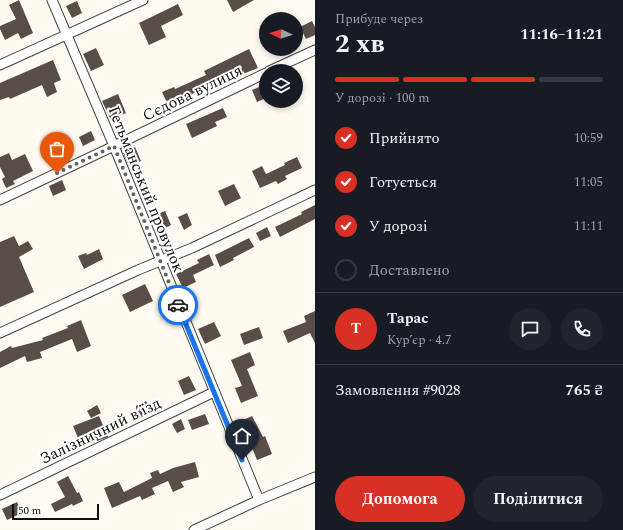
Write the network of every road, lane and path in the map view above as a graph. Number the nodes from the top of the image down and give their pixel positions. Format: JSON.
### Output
{"nodes":[{"id":1,"x":52,"y":0,"type":"edge"},
{"id":2,"x":142,"y":0,"type":"edge"},
{"id":3,"x":67,"y":34,"type":"junction"},
{"id":4,"x":315,"y":50,"type":"edge"},
{"id":5,"x":284,"y":64,"type":"edge"},
{"id":6,"x":0,"y":65,"type":"edge"},
{"id":7,"x":259,"y":75,"type":"edge"},
{"id":8,"x":114,"y":146,"type":"junction"},
{"id":9,"x":315,"y":190,"type":"edge"},
{"id":10,"x":0,"y":200,"type":"edge"},
{"id":11,"x":160,"y":261,"type":"junction"},
{"id":12,"x":0,"y":333,"type":"edge"},
{"id":13,"x":214,"y":392,"type":"junction"},
{"id":14,"x":315,"y":477,"type":"edge"},
{"id":15,"x":0,"y":495,"type":"edge"},
{"id":16,"x":259,"y":500,"type":"junction"},
{"id":17,"x":194,"y":530,"type":"edge"}],
"edges":[{"from":1,"to":3,"type":"street","name":"Гетьманський провулок"},
{"from":2,"to":3,"type":"street"},
{"from":3,"to":6,"type":"street"},
{"from":3,"to":8,"type":"street","name":"Гетьманський провулок"},
{"from":4,"to":5,"type":"street"},
{"from":7,"to":8,"type":"street","name":"Сєдова вулиця"},
{"from":8,"to":10,"type":"street","name":"Сєдова вулиця"},
{"from":8,"to":11,"type":"street","name":"Гетьманський провулок"},
{"from":9,"to":11,"type":"street"},
{"from":11,"to":12,"type":"street"},
{"from":11,"to":13,"type":"street","name":"Гетьманський провулок"},
{"from":13,"to":15,"type":"street","name":"Залізничний в’їзд"},
{"from":13,"to":16,"type":"street","name":"Гетьманський провулок"},
{"from":14,"to":16,"type":"street"},
{"from":16,"to":17,"type":"street"}]}
